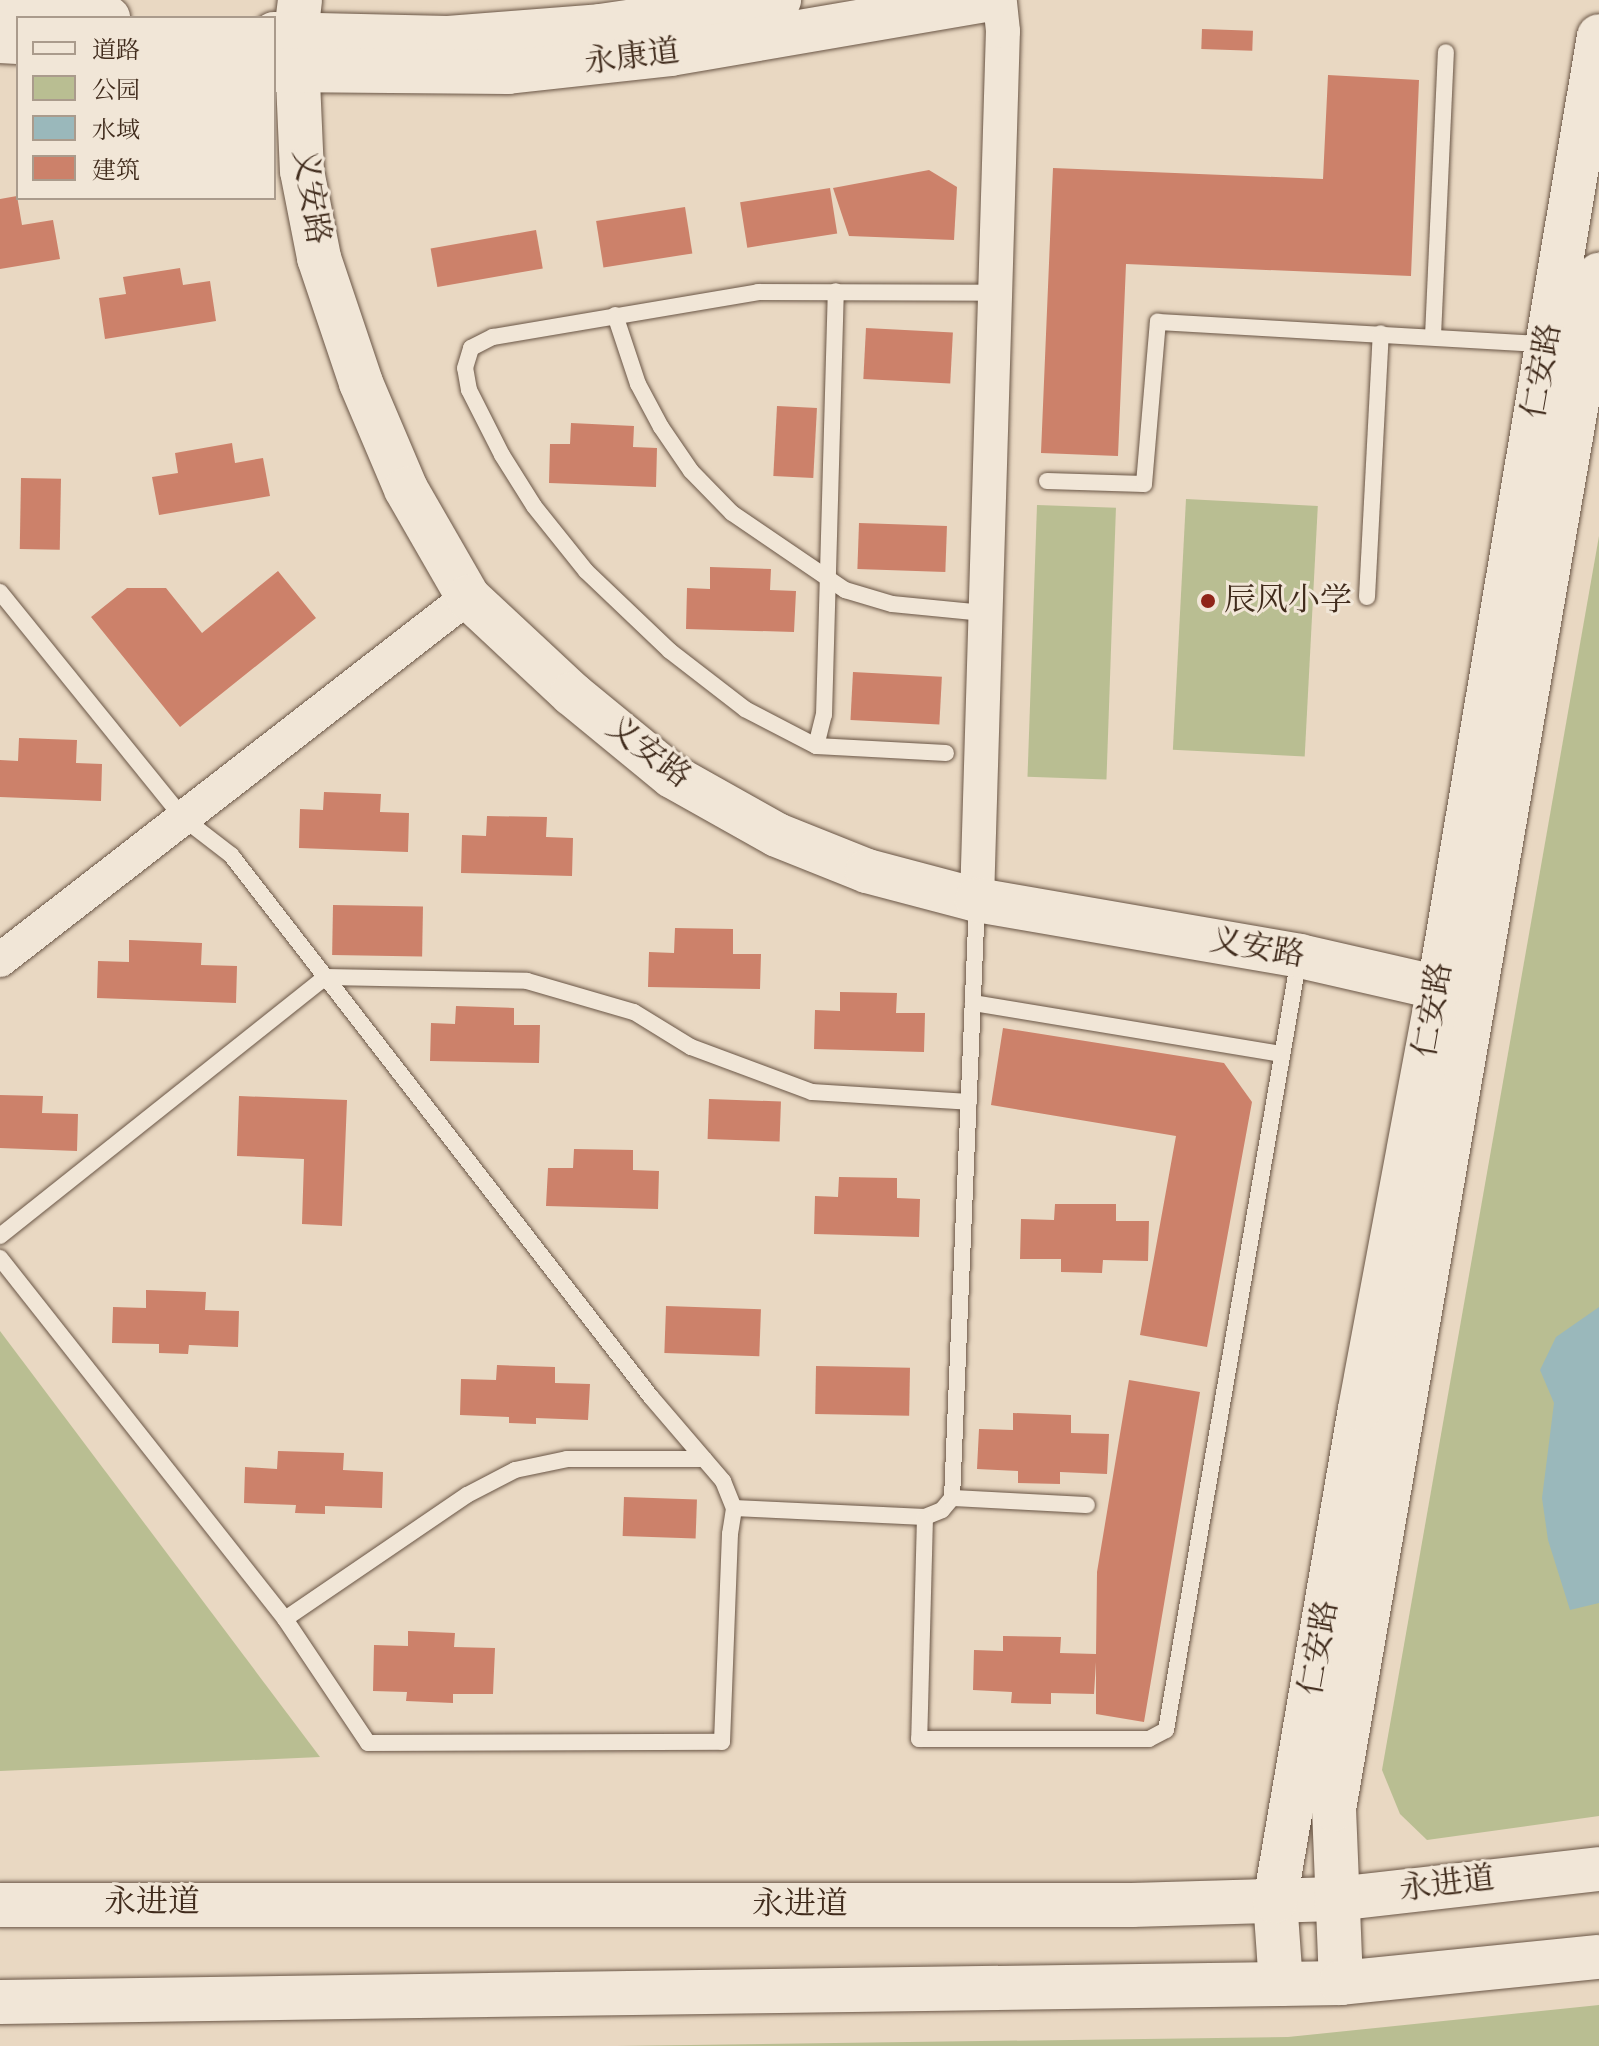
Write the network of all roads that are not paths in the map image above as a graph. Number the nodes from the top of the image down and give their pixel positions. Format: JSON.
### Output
{"nodes":[{"id":1,"x":779,"y":0,"type":"edge"},
{"id":2,"x":986,"y":0,"type":"edge"},
{"id":3,"x":1000,"y":0,"type":"edge"},
{"id":4,"x":0,"y":5,"type":"edge"},
{"id":5,"x":91,"y":16,"type":"edge"},
{"id":6,"x":1599,"y":36,"type":"edge"},
{"id":7,"x":288,"y":42,"type":"edge"},
{"id":8,"x":1446,"y":52,"type":"dead end"},
{"id":9,"x":1599,"y":275,"type":"edge"},
{"id":10,"x":836,"y":291,"type":"junction"},
{"id":11,"x":995,"y":293,"type":"junction"},
{"id":12,"x":615,"y":315,"type":"junction"},
{"id":13,"x":1381,"y":333,"type":"junction"},
{"id":14,"x":1433,"y":336,"type":"junction"},
{"id":15,"x":1567,"y":348,"type":"junction"},
{"id":16,"x":1047,"y":481,"type":"dead end"},
{"id":17,"x":828,"y":578,"type":"junction"},
{"id":18,"x":0,"y":592,"type":"edge"},
{"id":19,"x":468,"y":597,"type":"junction"},
{"id":20,"x":1367,"y":597,"type":"dead end"},
{"id":21,"x":984,"y":613,"type":"junction"},
{"id":22,"x":816,"y":746,"type":"junction"},
{"id":23,"x":946,"y":753,"type":"dead end"},
{"id":24,"x":183,"y":818,"type":"junction"},
{"id":25,"x":977,"y":900,"type":"junction"},
{"id":26,"x":1300,"y":956,"type":"junction"},
{"id":27,"x":0,"y":960,"type":"edge"},
{"id":28,"x":326,"y":977,"type":"junction"},
{"id":29,"x":1456,"y":992,"type":"junction"},
{"id":30,"x":973,"y":1003,"type":"junction"},
{"id":31,"x":1282,"y":1054,"type":"junction"},
{"id":32,"x":969,"y":1102,"type":"junction"},
{"id":33,"x":0,"y":1236,"type":"edge"},
{"id":34,"x":0,"y":1258,"type":"edge"},
{"id":35,"x":704,"y":1459,"type":"junction"},
{"id":36,"x":952,"y":1498,"type":"junction"},
{"id":37,"x":1087,"y":1505,"type":"dead end"},
{"id":38,"x":734,"y":1508,"type":"junction"},
{"id":39,"x":925,"y":1517,"type":"junction"},
{"id":40,"x":285,"y":1619,"type":"junction"},
{"id":41,"x":1599,"y":1869,"type":"edge"},
{"id":42,"x":1336,"y":1899,"type":"junction"},
{"id":43,"x":1275,"y":1901,"type":"junction"},
{"id":44,"x":0,"y":1905,"type":"edge"},
{"id":45,"x":1599,"y":1957,"type":"edge"},
{"id":46,"x":1341,"y":1983,"type":"junction"},
{"id":47,"x":1281,"y":1984,"type":"junction"},
{"id":48,"x":0,"y":2002,"type":"edge"}],
"edges":[{"from":1,"to":7,"type":"street","name":"永康道"},
{"from":2,"to":7,"type":"street","name":"永康道"},
{"from":3,"to":11,"type":"street"},
{"from":4,"to":5,"type":"street"},
{"from":6,"to":15,"type":"street","name":"仁安路"},
{"from":7,"to":19,"type":"street","name":"义安路"},
{"from":8,"to":14,"type":"lane"},
{"from":9,"to":15,"type":"street","name":"仁安路"},
{"from":10,"to":11,"type":"lane"},
{"from":10,"to":12,"type":"lane"},
{"from":10,"to":17,"type":"lane"},
{"from":11,"to":21,"type":"street"},
{"from":12,"to":17,"type":"lane"},
{"from":12,"to":22,"type":"lane"},
{"from":13,"to":14,"type":"lane"},
{"from":13,"to":16,"type":"lane"},
{"from":13,"to":20,"type":"lane"},
{"from":14,"to":15,"type":"lane"},
{"from":15,"to":29,"type":"street","name":"仁安路"},
{"from":17,"to":21,"type":"lane"},
{"from":17,"to":22,"type":"lane"},
{"from":18,"to":24,"type":"lane"},
{"from":19,"to":24,"type":"street"},
{"from":19,"to":25,"type":"street","name":"义安路"},
{"from":21,"to":25,"type":"street"},
{"from":22,"to":23,"type":"lane"},
{"from":24,"to":27,"type":"street"},
{"from":24,"to":28,"type":"lane"},
{"from":25,"to":26,"type":"street","name":"义安路"},
{"from":25,"to":30,"type":"lane"},
{"from":26,"to":29,"type":"street","name":"义安路"},
{"from":26,"to":31,"type":"lane"},
{"from":28,"to":32,"type":"lane"},
{"from":28,"to":33,"type":"lane"},
{"from":28,"to":35,"type":"lane"},
{"from":29,"to":42,"type":"street","name":"仁安路"},
{"from":29,"to":43,"type":"street","name":"仁安路"},
{"from":30,"to":31,"type":"lane"},
{"from":30,"to":32,"type":"lane"},
{"from":31,"to":39,"type":"lane"},
{"from":32,"to":36,"type":"lane"},
{"from":34,"to":40,"type":"lane"},
{"from":35,"to":38,"type":"lane"},
{"from":35,"to":40,"type":"lane"},
{"from":36,"to":37,"type":"lane"},
{"from":36,"to":39,"type":"lane"},
{"from":38,"to":39,"type":"lane"},
{"from":38,"to":40,"type":"lane"},
{"from":41,"to":42,"type":"street","name":"永进道"},
{"from":42,"to":43,"type":"street","name":"永进道"},
{"from":42,"to":46,"type":"street","name":"仁安路"},
{"from":43,"to":44,"type":"street","name":"永进道"},
{"from":43,"to":47,"type":"street","name":"仁安路"},
{"from":45,"to":46,"type":"street"},
{"from":46,"to":47,"type":"street"},
{"from":47,"to":48,"type":"street"}]}
